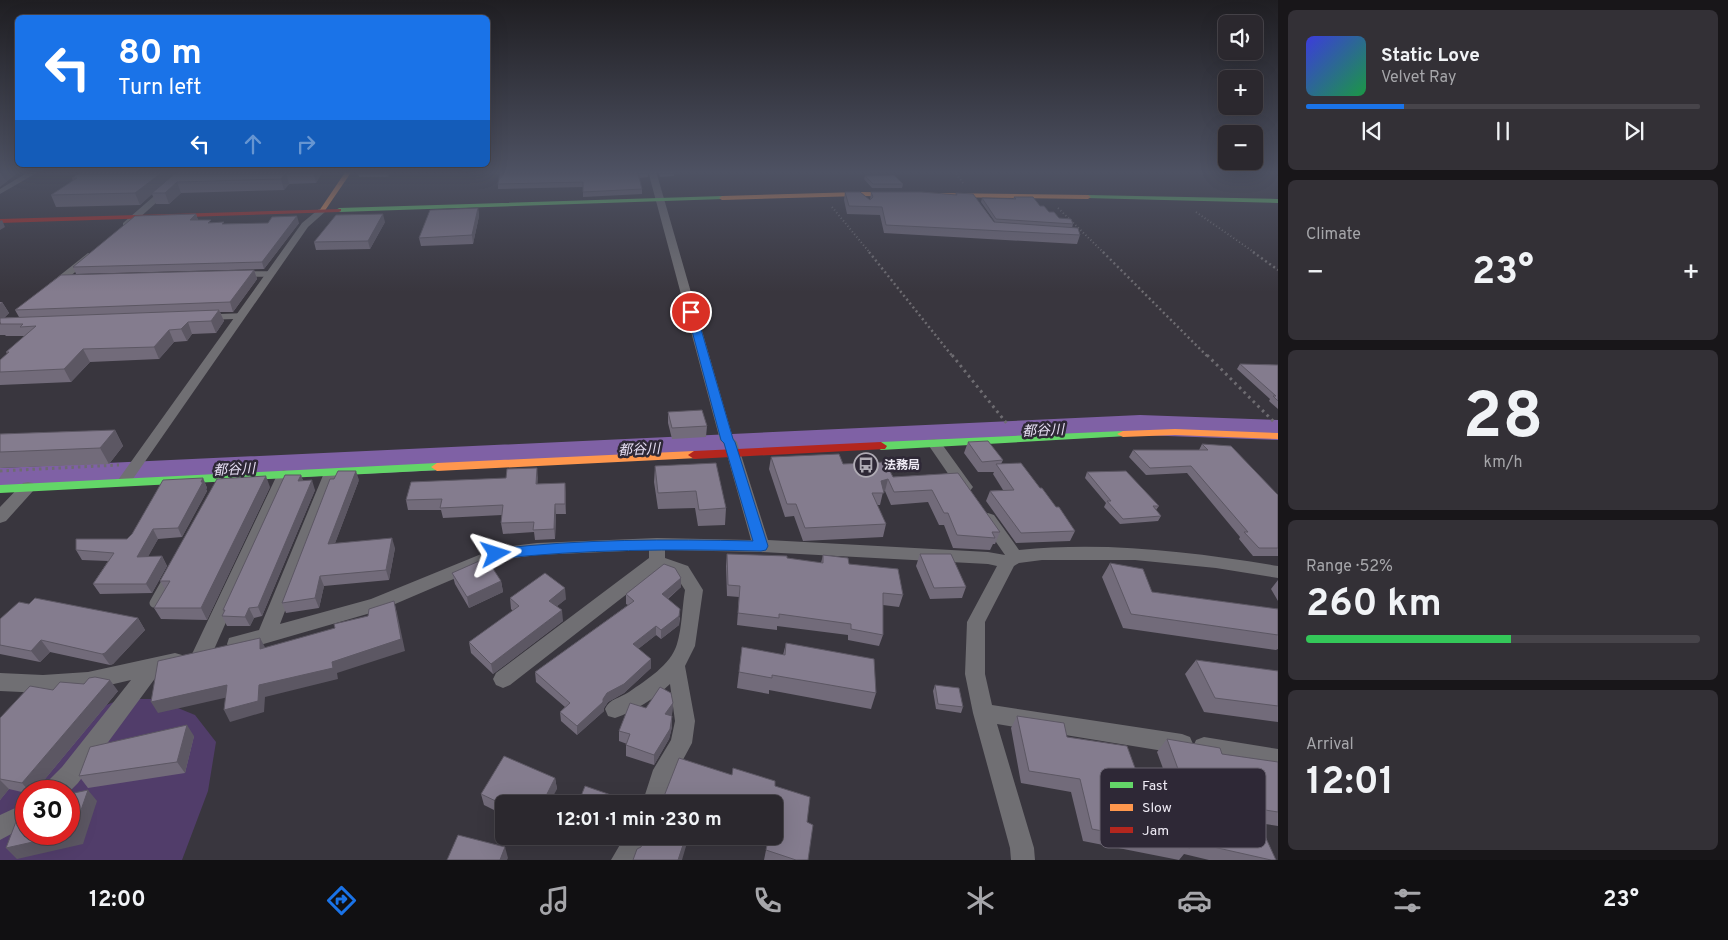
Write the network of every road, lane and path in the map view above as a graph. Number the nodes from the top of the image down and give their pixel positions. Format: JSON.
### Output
{"nodes":[{"id":1,"x":143,"y":211,"type":"edge"},
{"id":2,"x":317,"y":211,"type":"edge"},
{"id":3,"x":322,"y":211,"type":"edge"},
{"id":4,"x":663,"y":211,"type":"edge"},
{"id":5,"x":836,"y":211,"type":"edge"},
{"id":6,"x":1062,"y":211,"type":"edge"},
{"id":7,"x":1195,"y":211,"type":"edge"},
{"id":8,"x":137,"y":216,"type":"junction"},
{"id":9,"x":0,"y":221,"type":"edge"},
{"id":10,"x":116,"y":233,"type":"edge"},
{"id":11,"x":95,"y":251,"type":"edge"},
{"id":12,"x":1278,"y":270,"type":"edge"},
{"id":13,"x":240,"y":274,"type":"edge"},
{"id":14,"x":270,"y":274,"type":"junction"},
{"id":15,"x":46,"y":291,"type":"edge"},
{"id":16,"x":240,"y":316,"type":"junction"},
{"id":17,"x":210,"y":318,"type":"edge"},
{"id":18,"x":1008,"y":426,"type":"dead end"},
{"id":19,"x":1278,"y":426,"type":"edge"},
{"id":20,"x":1278,"y":436,"type":"edge"},
{"id":21,"x":934,"y":443,"type":"junction"},
{"id":22,"x":731,"y":448,"type":"junction"},
{"id":23,"x":0,"y":471,"type":"edge"},
{"id":24,"x":129,"y":473,"type":"junction"},
{"id":25,"x":330,"y":473,"type":"junction"},
{"id":26,"x":284,"y":475,"type":"junction"},
{"id":27,"x":28,"y":487,"type":"junction"},
{"id":28,"x":0,"y":489,"type":"edge"},
{"id":29,"x":0,"y":517,"type":"edge"},
{"id":30,"x":761,"y":546,"type":"junction"},
{"id":31,"x":657,"y":552,"type":"junction"},
{"id":32,"x":1012,"y":560,"type":"junction"},
{"id":33,"x":172,"y":569,"type":"edge"},
{"id":34,"x":1278,"y":572,"type":"edge"},
{"id":35,"x":154,"y":603,"type":"dead end"},
{"id":36,"x":266,"y":636,"type":"junction"},
{"id":37,"x":202,"y":654,"type":"junction"},
{"id":38,"x":675,"y":666,"type":"junction"},
{"id":39,"x":152,"y":668,"type":"junction"},
{"id":40,"x":503,"y":679,"type":"dead end"},
{"id":41,"x":0,"y":682,"type":"edge"},
{"id":42,"x":615,"y":709,"type":"dead end"},
{"id":43,"x":983,"y":713,"type":"junction"},
{"id":44,"x":1278,"y":759,"type":"edge"},
{"id":45,"x":65,"y":780,"type":"edge"},
{"id":46,"x":656,"y":795,"type":"edge"},
{"id":47,"x":15,"y":820,"type":"edge"},
{"id":48,"x":0,"y":828,"type":"edge"},
{"id":49,"x":634,"y":845,"type":"edge"},
{"id":50,"x":623,"y":860,"type":"edge"},
{"id":51,"x":1023,"y":860,"type":"edge"}],
"edges":[{"from":1,"to":8,"type":"street"},
{"from":2,"to":8,"type":"street"},
{"from":3,"to":14,"type":"street"},
{"from":4,"to":22,"type":"street"},
{"from":5,"to":18,"type":"path"},
{"from":6,"to":19,"type":"path"},
{"from":7,"to":12,"type":"path"},
{"from":8,"to":9,"type":"street"},
{"from":8,"to":10,"type":"street"},
{"from":11,"to":15,"type":"street"},
{"from":13,"to":14,"type":"lane"},
{"from":14,"to":16,"type":"street"},
{"from":16,"to":17,"type":"lane"},
{"from":16,"to":24,"type":"street"},
{"from":20,"to":21,"type":"street"},
{"from":21,"to":22,"type":"street"},
{"from":21,"to":32,"type":"street"},
{"from":22,"to":25,"type":"street"},
{"from":22,"to":30,"type":"street"},
{"from":23,"to":24,"type":"path"},
{"from":24,"to":26,"type":"street"},
{"from":24,"to":27,"type":"street"},
{"from":25,"to":26,"type":"street"},
{"from":25,"to":36,"type":"street"},
{"from":26,"to":37,"type":"street"},
{"from":27,"to":28,"type":"street"},
{"from":27,"to":29,"type":"street"},
{"from":30,"to":31,"type":"street"},
{"from":30,"to":32,"type":"street"},
{"from":31,"to":36,"type":"street"},
{"from":31,"to":38,"type":"street"},
{"from":31,"to":40,"type":"street"},
{"from":32,"to":34,"type":"street"},
{"from":32,"to":43,"type":"street"},
{"from":33,"to":35,"type":"lane"},
{"from":36,"to":37,"type":"street"},
{"from":37,"to":39,"type":"street"},
{"from":38,"to":42,"type":"street"},
{"from":38,"to":46,"type":"street"},
{"from":39,"to":41,"type":"street"},
{"from":39,"to":45,"type":"street"},
{"from":43,"to":44,"type":"street"},
{"from":43,"to":51,"type":"street"},
{"from":47,"to":48,"type":"street"},
{"from":49,"to":50,"type":"street"}]}
